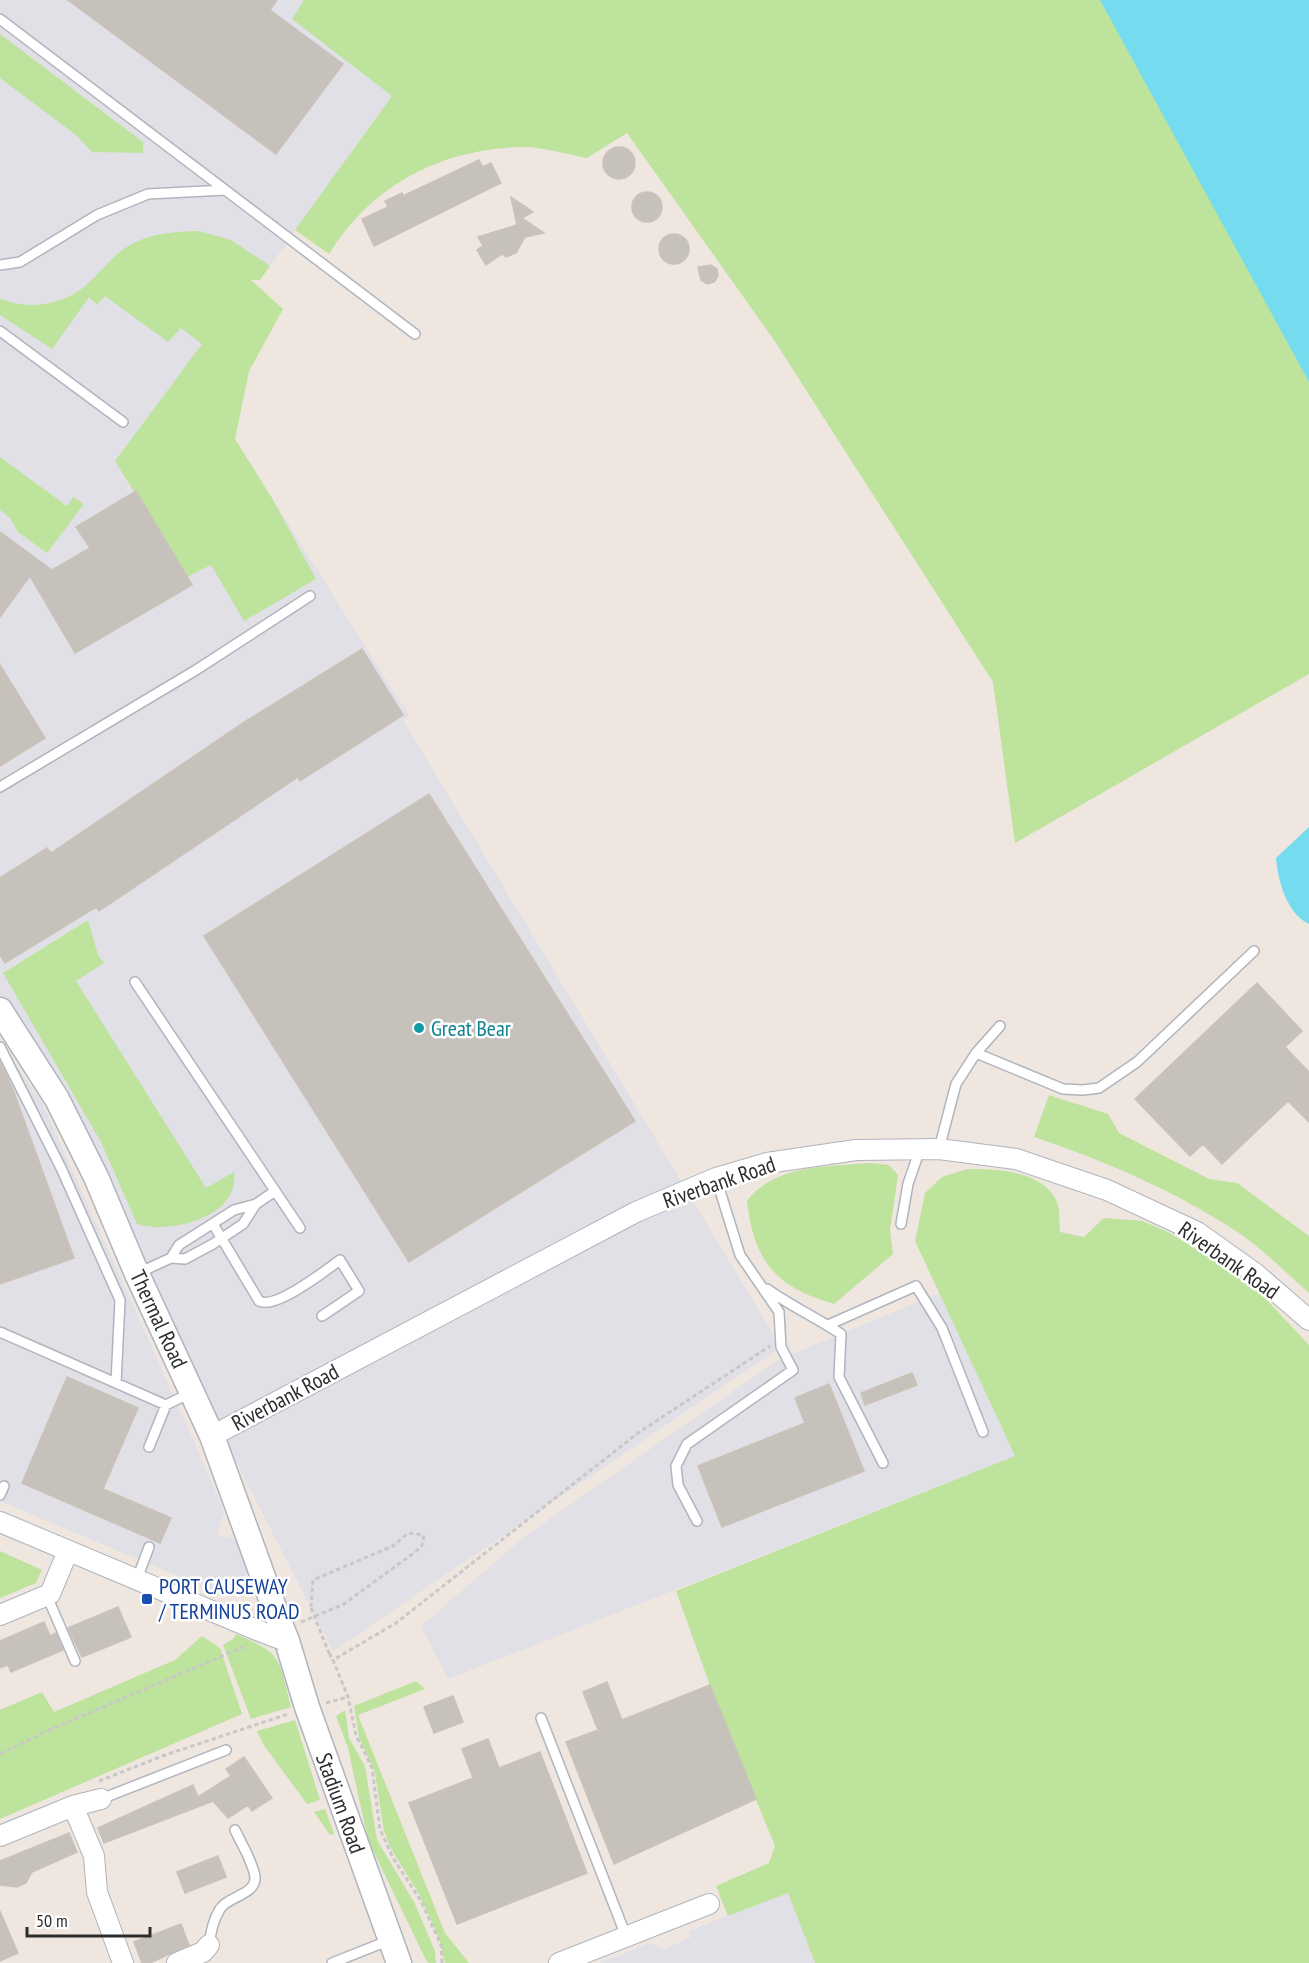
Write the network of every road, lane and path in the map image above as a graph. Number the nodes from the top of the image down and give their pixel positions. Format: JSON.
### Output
{"nodes":[{"id":1,"x":0,"y":19,"type":"edge"},
{"id":2,"x":225,"y":190,"type":"junction"},
{"id":3,"x":0,"y":265,"type":"edge"},
{"id":4,"x":0,"y":331,"type":"edge"},
{"id":5,"x":415,"y":334,"type":"dead end"},
{"id":6,"x":123,"y":422,"type":"dead end"},
{"id":7,"x":310,"y":596,"type":"dead end"},
{"id":8,"x":0,"y":787,"type":"edge"},
{"id":9,"x":1254,"y":951,"type":"dead end"},
{"id":10,"x":135,"y":982,"type":"dead end"},
{"id":11,"x":0,"y":1010,"type":"edge"},
{"id":12,"x":1000,"y":1026,"type":"dead end"},
{"id":13,"x":0,"y":1047,"type":"edge"},
{"id":14,"x":976,"y":1053,"type":"junction"},
{"id":15,"x":929,"y":1149,"type":"junction"},
{"id":16,"x":716,"y":1178,"type":"junction"},
{"id":17,"x":275,"y":1191,"type":"junction"},
{"id":18,"x":256,"y":1204,"type":"junction"},
{"id":19,"x":213,"y":1224,"type":"junction"},
{"id":20,"x":901,"y":1224,"type":"dead end"},
{"id":21,"x":300,"y":1228,"type":"dead end"},
{"id":22,"x":222,"y":1238,"type":"junction"},
{"id":23,"x":171,"y":1258,"type":"junction"},
{"id":24,"x":137,"y":1274,"type":"junction"},
{"id":25,"x":760,"y":1284,"type":"junction"},
{"id":26,"x":322,"y":1316,"type":"dead end"},
{"id":27,"x":1309,"y":1320,"type":"edge"},
{"id":28,"x":828,"y":1325,"type":"junction"},
{"id":29,"x":0,"y":1332,"type":"edge"},
{"id":30,"x":781,"y":1339,"type":"junction"},
{"id":31,"x":116,"y":1383,"type":"junction"},
{"id":32,"x":192,"y":1392,"type":"junction"},
{"id":33,"x":166,"y":1406,"type":"junction"},
{"id":34,"x":983,"y":1432,"type":"dead end"},
{"id":35,"x":212,"y":1436,"type":"junction"},
{"id":36,"x":148,"y":1447,"type":"dead end"},
{"id":37,"x":883,"y":1463,"type":"dead end"},
{"id":38,"x":697,"y":1521,"type":"dead end"},
{"id":39,"x":0,"y":1522,"type":"edge"},
{"id":40,"x":149,"y":1547,"type":"dead end"},
{"id":41,"x":68,"y":1551,"type":"junction"},
{"id":42,"x":137,"y":1580,"type":"junction"},
{"id":43,"x":47,"y":1596,"type":"junction"},
{"id":44,"x":0,"y":1615,"type":"edge"},
{"id":45,"x":287,"y":1633,"type":"junction"},
{"id":46,"x":257,"y":1636,"type":"junction"},
{"id":47,"x":333,"y":1660,"type":"junction"},
{"id":48,"x":75,"y":1661,"type":"dead end"},
{"id":49,"x":348,"y":1697,"type":"junction"},
{"id":50,"x":307,"y":1707,"type":"junction"},
{"id":51,"x":541,"y":1718,"type":"dead end"},
{"id":52,"x":226,"y":1750,"type":"dead end"},
{"id":53,"x":0,"y":1754,"type":"edge"},
{"id":54,"x":100,"y":1790,"type":"junction"},
{"id":55,"x":73,"y":1806,"type":"junction"},
{"id":56,"x":234,"y":1830,"type":"dead end"},
{"id":57,"x":0,"y":1836,"type":"edge"},
{"id":58,"x":709,"y":1904,"type":"dead end"},
{"id":59,"x":626,"y":1936,"type":"junction"},
{"id":60,"x":390,"y":1940,"type":"junction"},
{"id":61,"x":209,"y":1945,"type":"joint"},
{"id":62,"x":123,"y":1963,"type":"edge"},
{"id":63,"x":177,"y":1963,"type":"edge"},
{"id":64,"x":332,"y":1963,"type":"edge"},
{"id":65,"x":399,"y":1963,"type":"edge"},
{"id":66,"x":442,"y":1963,"type":"edge"},
{"id":67,"x":559,"y":1963,"type":"edge"}],
"edges":[{"from":1,"to":2,"type":"lane"},
{"from":2,"to":3,"type":"lane"},
{"from":2,"to":5,"type":"lane"},
{"from":4,"to":6,"type":"lane"},
{"from":7,"to":8,"type":"lane"},
{"from":9,"to":14,"type":"lane"},
{"from":10,"to":17,"type":"lane"},
{"from":11,"to":24,"type":"street","name":"Thermal Road"},
{"from":12,"to":14,"type":"lane"},
{"from":13,"to":31,"type":"lane"},
{"from":14,"to":15,"type":"lane"},
{"from":15,"to":16,"type":"street","name":"Riverbank Road"},
{"from":15,"to":20,"type":"lane"},
{"from":15,"to":27,"type":"street","name":"Riverbank Road"},
{"from":16,"to":25,"type":"lane"},
{"from":16,"to":35,"type":"street","name":"Riverbank Road"},
{"from":17,"to":18,"type":"lane"},
{"from":17,"to":21,"type":"lane"},
{"from":18,"to":19,"type":"lane"},
{"from":18,"to":22,"type":"lane"},
{"from":19,"to":22,"type":"lane"},
{"from":19,"to":23,"type":"lane"},
{"from":22,"to":23,"type":"lane"},
{"from":22,"to":26,"type":"lane"},
{"from":23,"to":24,"type":"lane"},
{"from":24,"to":32,"type":"street","name":"Thermal Road"},
{"from":25,"to":28,"type":"lane"},
{"from":25,"to":30,"type":"lane"},
{"from":28,"to":34,"type":"lane"},
{"from":28,"to":37,"type":"lane"},
{"from":29,"to":31,"type":"lane"},
{"from":30,"to":38,"type":"lane"},
{"from":30,"to":47,"type":"path"},
{"from":31,"to":33,"type":"lane"},
{"from":32,"to":33,"type":"lane"},
{"from":32,"to":35,"type":"street","name":"Thermal Road"},
{"from":33,"to":36,"type":"lane"},
{"from":35,"to":45,"type":"street","name":"Thermal Road"},
{"from":39,"to":41,"type":"street"},
{"from":40,"to":42,"type":"lane"},
{"from":41,"to":42,"type":"street"},
{"from":41,"to":43,"type":"street"},
{"from":42,"to":46,"type":"street"},
{"from":43,"to":44,"type":"street"},
{"from":43,"to":48,"type":"lane"},
{"from":45,"to":46,"type":"street","bridge":true},
{"from":45,"to":47,"type":"path","bridge":true},
{"from":45,"to":50,"type":"street","name":"Stadium Road"},
{"from":46,"to":53,"type":"path"},
{"from":47,"to":49,"type":"path"},
{"from":49,"to":50,"type":"path"},
{"from":49,"to":66,"type":"path"},
{"from":50,"to":54,"type":"path"},
{"from":50,"to":60,"type":"street","name":"Stadium Road"},
{"from":51,"to":59,"type":"lane"},
{"from":52,"to":54,"type":"lane"},
{"from":54,"to":55,"type":"street"},
{"from":55,"to":57,"type":"street"},
{"from":55,"to":62,"type":"street"},
{"from":56,"to":61,"type":"lane"},
{"from":58,"to":59,"type":"street"},
{"from":59,"to":67,"type":"street"},
{"from":60,"to":64,"type":"lane"},
{"from":60,"to":65,"type":"street","name":"Stadium Road"},
{"from":61,"to":63,"type":"street"}]}
